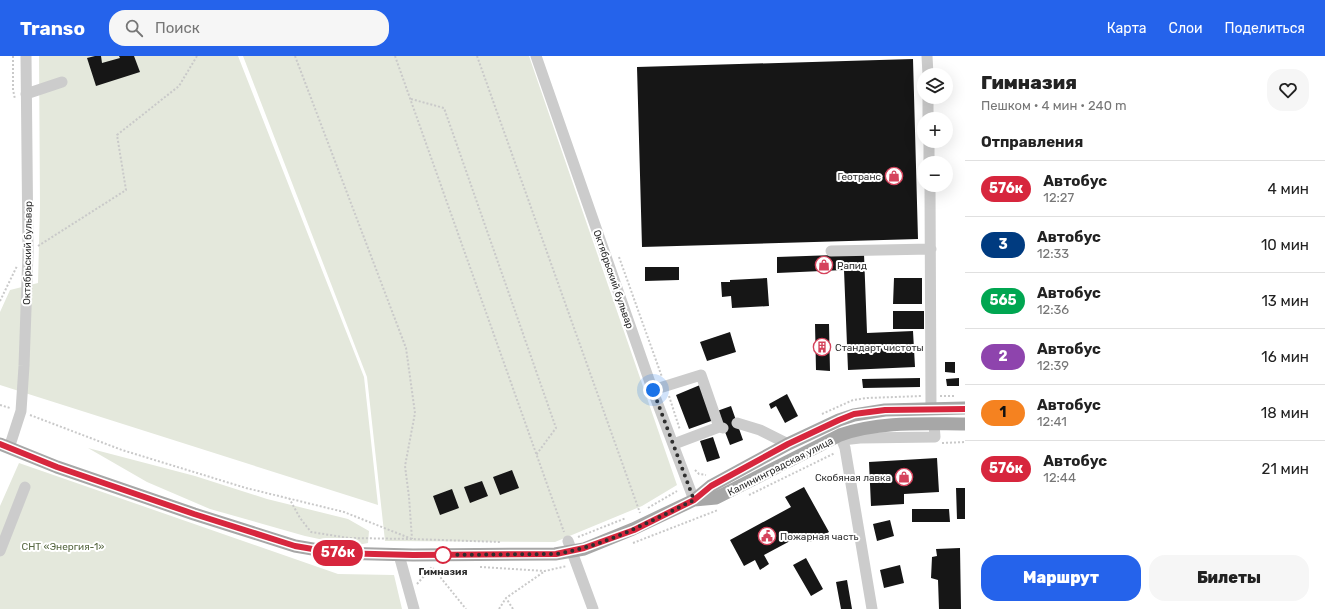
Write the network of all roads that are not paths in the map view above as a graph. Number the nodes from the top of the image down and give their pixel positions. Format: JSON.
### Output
{"nodes":[{"id":1,"x":26,"y":56,"type":"edge"},
{"id":2,"x":536,"y":56,"type":"edge"},
{"id":3,"x":927,"y":56,"type":"edge"},
{"id":4,"x":928,"y":68,"type":"edge"},
{"id":5,"x":62,"y":82,"type":"dead end"},
{"id":6,"x":26,"y":94,"type":"junction"},
{"id":7,"x":930,"y":192,"type":"edge"},
{"id":8,"x":931,"y":248,"type":"junction"},
{"id":9,"x":831,"y":251,"type":"dead end"},
{"id":10,"x":653,"y":390,"type":"junction"},
{"id":11,"x":965,"y":408,"type":"edge"},
{"id":12,"x":931,"y":409,"type":"junction"},
{"id":13,"x":737,"y":423,"type":"dead end"},
{"id":14,"x":965,"y":424,"type":"edge"},
{"id":15,"x":841,"y":438,"type":"junction"},
{"id":16,"x":674,"y":444,"type":"junction"},
{"id":17,"x":788,"y":444,"type":"junction"},
{"id":18,"x":4,"y":446,"type":"edge"},
{"id":19,"x":25,"y":487,"type":"dead end"},
{"id":20,"x":694,"y":500,"type":"junction"},
{"id":21,"x":570,"y":546,"type":"junction"},
{"id":22,"x":0,"y":551,"type":"edge"},
{"id":23,"x":399,"y":555,"type":"junction"},
{"id":24,"x":414,"y":609,"type":"edge"},
{"id":25,"x":593,"y":609,"type":"edge"},
{"id":26,"x":872,"y":609,"type":"edge"}],
"edges":[{"from":1,"to":6,"type":"street","name":"Октябрьский бульвар"},
{"from":2,"to":10,"type":"street","name":"Октябрьский бульвар"},
{"from":3,"to":4,"type":"street"},
{"from":5,"to":6,"type":"street"},
{"from":6,"to":18,"type":"street","name":"Октябрьский бульвар"},
{"from":7,"to":8,"type":"street"},
{"from":8,"to":9,"type":"street"},
{"from":8,"to":12,"type":"street"},
{"from":10,"to":16,"type":"street","name":"Октябрьский бульвар"},
{"from":10,"to":16,"type":"street"},
{"from":11,"to":12,"type":"main road","name":"Калининградская улица"},
{"from":12,"to":17,"type":"main road","name":"Калининградская улица"},
{"from":13,"to":17,"type":"street"},
{"from":14,"to":15,"type":"main road","name":"Калининградская улица"},
{"from":15,"to":20,"type":"main road","name":"Калининградская улица"},
{"from":15,"to":26,"type":"street"},
{"from":16,"to":20,"type":"street","name":"Октябрьский бульвар"},
{"from":17,"to":20,"type":"main road","name":"Калининградская улица"},
{"from":18,"to":23,"type":"main road"},
{"from":19,"to":22,"type":"street"},
{"from":20,"to":21,"type":"main road"},
{"from":21,"to":23,"type":"main road"},
{"from":21,"to":25,"type":"street"},
{"from":23,"to":24,"type":"street"}]}
